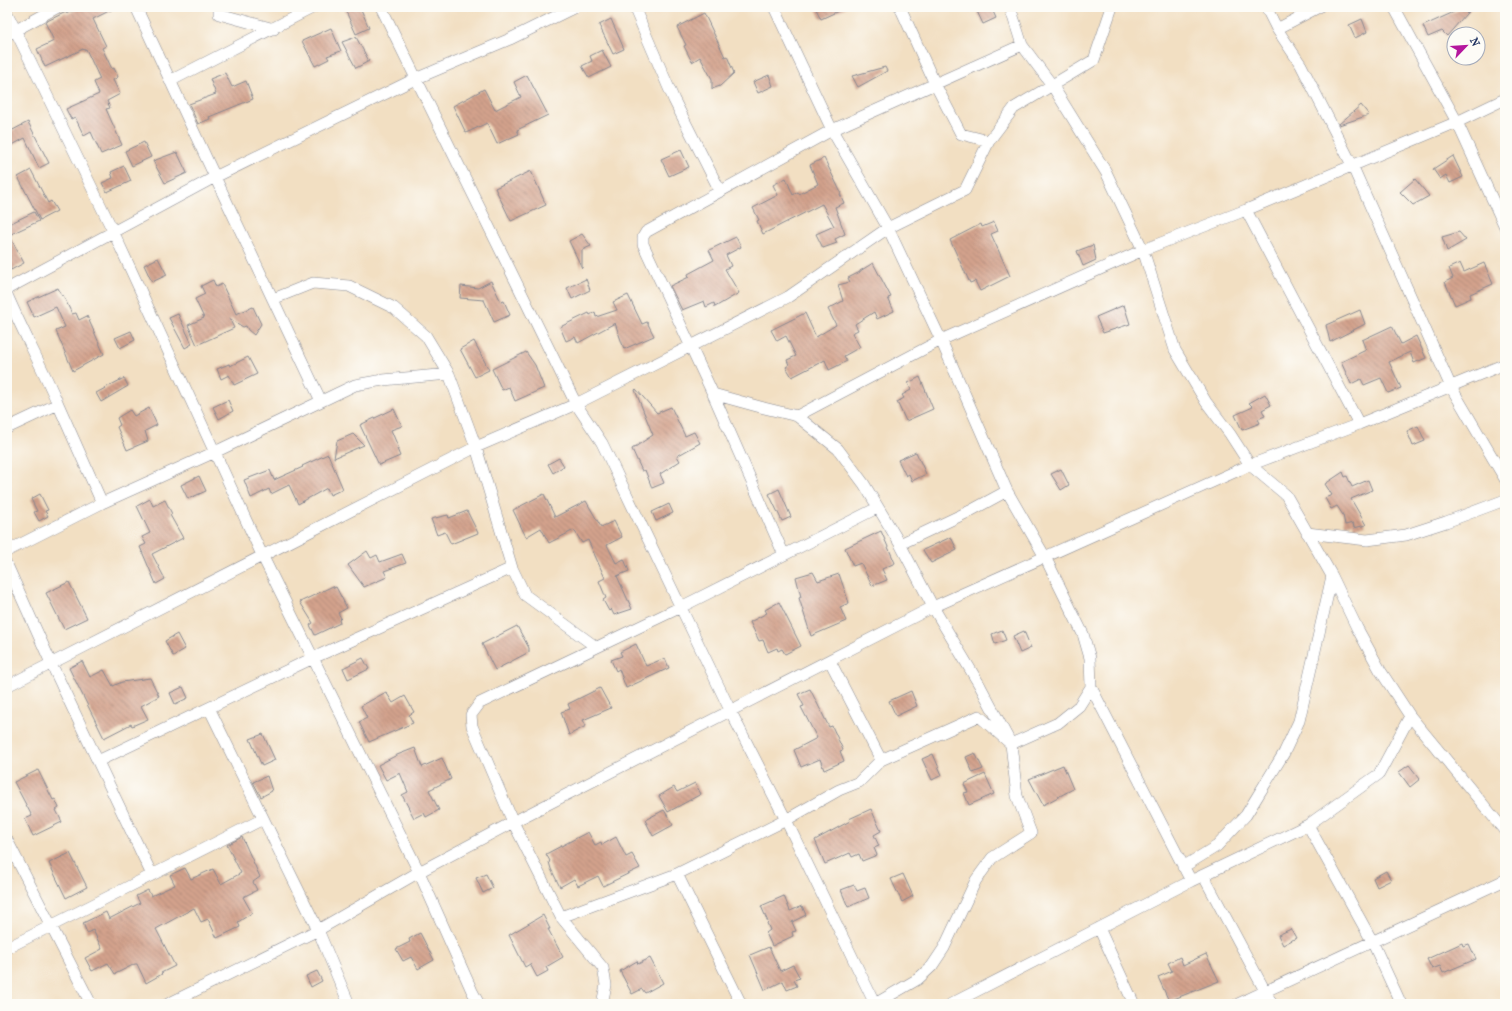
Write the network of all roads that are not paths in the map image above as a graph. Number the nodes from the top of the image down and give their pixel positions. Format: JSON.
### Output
{"nodes":[{"id":1,"x":58,"y":7,"type":"edge"},
{"id":2,"x":136,"y":7,"type":"edge"},
{"id":3,"x":219,"y":7,"type":"edge"},
{"id":4,"x":314,"y":7,"type":"edge"},
{"id":5,"x":381,"y":7,"type":"edge"},
{"id":6,"x":575,"y":7,"type":"edge"},
{"id":7,"x":634,"y":7,"type":"edge"},
{"id":8,"x":774,"y":7,"type":"edge"},
{"id":9,"x":900,"y":7,"type":"edge"},
{"id":10,"x":1010,"y":7,"type":"edge"},
{"id":11,"x":1112,"y":7,"type":"edge"},
{"id":12,"x":1266,"y":7,"type":"edge"},
{"id":13,"x":1319,"y":7,"type":"edge"},
{"id":14,"x":1394,"y":7,"type":"edge"},
{"id":15,"x":7,"y":13,"type":"edge"},
{"id":16,"x":274,"y":29,"type":"junction"},
{"id":17,"x":1277,"y":29,"type":"junction"},
{"id":18,"x":11,"y":32,"type":"edge"},
{"id":19,"x":1022,"y":44,"type":"junction"},
{"id":20,"x":415,"y":79,"type":"junction"},
{"id":21,"x":170,"y":81,"type":"junction"},
{"id":22,"x":935,"y":84,"type":"junction"},
{"id":23,"x":1052,"y":85,"type":"junction"},
{"id":24,"x":1505,"y":99,"type":"edge"},
{"id":25,"x":1458,"y":122,"type":"junction"},
{"id":26,"x":832,"y":130,"type":"junction"},
{"id":27,"x":989,"y":141,"type":"junction"},
{"id":28,"x":1352,"y":165,"type":"junction"},
{"id":29,"x":215,"y":177,"type":"junction"},
{"id":30,"x":720,"y":190,"type":"junction"},
{"id":31,"x":1246,"y":210,"type":"junction"},
{"id":32,"x":1505,"y":227,"type":"edge"},
{"id":33,"x":888,"y":228,"type":"junction"},
{"id":34,"x":113,"y":231,"type":"junction"},
{"id":35,"x":1143,"y":250,"type":"junction"},
{"id":36,"x":7,"y":289,"type":"edge"},
{"id":37,"x":7,"y":295,"type":"edge"},
{"id":38,"x":273,"y":299,"type":"junction"},
{"id":39,"x":941,"y":340,"type":"junction"},
{"id":40,"x":691,"y":346,"type":"junction"},
{"id":41,"x":1505,"y":364,"type":"edge"},
{"id":42,"x":449,"y":374,"type":"junction"},
{"id":43,"x":1451,"y":387,"type":"junction"},
{"id":44,"x":713,"y":394,"type":"junction"},
{"id":45,"x":321,"y":401,"type":"junction"},
{"id":46,"x":58,"y":404,"type":"junction"},
{"id":47,"x":576,"y":404,"type":"junction"},
{"id":48,"x":797,"y":416,"type":"junction"},
{"id":49,"x":1359,"y":424,"type":"junction"},
{"id":50,"x":7,"y":428,"type":"edge"},
{"id":51,"x":476,"y":447,"type":"junction"},
{"id":52,"x":215,"y":452,"type":"junction"},
{"id":53,"x":1250,"y":466,"type":"junction"},
{"id":54,"x":1505,"y":479,"type":"edge"},
{"id":55,"x":1007,"y":491,"type":"junction"},
{"id":56,"x":1505,"y":500,"type":"edge"},
{"id":57,"x":102,"y":503,"type":"junction"},
{"id":58,"x":877,"y":508,"type":"junction"},
{"id":59,"x":1307,"y":533,"type":"junction"},
{"id":60,"x":900,"y":544,"type":"junction"},
{"id":61,"x":7,"y":551,"type":"edge"},
{"id":62,"x":262,"y":555,"type":"junction"},
{"id":63,"x":784,"y":555,"type":"junction"},
{"id":64,"x":1044,"y":557,"type":"junction"},
{"id":65,"x":7,"y":565,"type":"edge"},
{"id":66,"x":512,"y":568,"type":"junction"},
{"id":67,"x":1332,"y":576,"type":"junction"},
{"id":68,"x":681,"y":607,"type":"junction"},
{"id":69,"x":933,"y":607,"type":"junction"},
{"id":70,"x":596,"y":647,"type":"junction"},
{"id":71,"x":313,"y":658,"type":"junction"},
{"id":72,"x":830,"y":660,"type":"junction"},
{"id":73,"x":52,"y":664,"type":"junction"},
{"id":74,"x":7,"y":686,"type":"edge"},
{"id":75,"x":1091,"y":687,"type":"junction"},
{"id":76,"x":209,"y":708,"type":"junction"},
{"id":77,"x":730,"y":712,"type":"junction"},
{"id":78,"x":1410,"y":716,"type":"junction"},
{"id":79,"x":1011,"y":744,"type":"junction"},
{"id":80,"x":881,"y":760,"type":"junction"},
{"id":81,"x":98,"y":761,"type":"junction"},
{"id":82,"x":263,"y":819,"type":"junction"},
{"id":83,"x":786,"y":820,"type":"junction"},
{"id":84,"x":513,"y":822,"type":"junction"},
{"id":85,"x":1308,"y":825,"type":"junction"},
{"id":86,"x":1505,"y":831,"type":"edge"},
{"id":87,"x":7,"y":840,"type":"edge"},
{"id":88,"x":1183,"y":867,"type":"junction"},
{"id":89,"x":419,"y":872,"type":"junction"},
{"id":90,"x":677,"y":874,"type":"junction"},
{"id":91,"x":152,"y":875,"type":"junction"},
{"id":92,"x":1203,"y":875,"type":"junction"},
{"id":93,"x":1505,"y":880,"type":"edge"},
{"id":94,"x":1190,"y":881,"type":"junction"},
{"id":95,"x":561,"y":916,"type":"junction"},
{"id":96,"x":51,"y":926,"type":"junction"},
{"id":97,"x":1099,"y":928,"type":"junction"},
{"id":98,"x":318,"y":930,"type":"junction"},
{"id":99,"x":1372,"y":941,"type":"junction"},
{"id":100,"x":7,"y":948,"type":"edge"},
{"id":101,"x":1266,"y":992,"type":"junction"},
{"id":102,"x":91,"y":1004,"type":"edge"},
{"id":103,"x":168,"y":1004,"type":"edge"},
{"id":104,"x":349,"y":1004,"type":"edge"},
{"id":105,"x":479,"y":1004,"type":"edge"},
{"id":106,"x":602,"y":1004,"type":"edge"},
{"id":107,"x":742,"y":1004,"type":"edge"},
{"id":108,"x":951,"y":1004,"type":"edge"},
{"id":109,"x":1134,"y":1004,"type":"edge"},
{"id":110,"x":1238,"y":1004,"type":"edge"},
{"id":111,"x":1272,"y":1004,"type":"edge"},
{"id":112,"x":1401,"y":1004,"type":"edge"}],
"edges":[{"from":1,"to":18,"type":"street"},
{"from":2,"to":21,"type":"street"},
{"from":3,"to":16,"type":"street"},
{"from":4,"to":16,"type":"street"},
{"from":5,"to":20,"type":"street"},
{"from":6,"to":20,"type":"street"},
{"from":7,"to":30,"type":"street"},
{"from":8,"to":26,"type":"street"},
{"from":9,"to":22,"type":"street"},
{"from":10,"to":19,"type":"street"},
{"from":11,"to":23,"type":"street"},
{"from":12,"to":17,"type":"street"},
{"from":13,"to":17,"type":"street"},
{"from":14,"to":25,"type":"street"},
{"from":15,"to":18,"type":"street"},
{"from":16,"to":21,"type":"street"},
{"from":17,"to":28,"type":"street"},
{"from":18,"to":34,"type":"street"},
{"from":19,"to":22,"type":"street"},
{"from":19,"to":23,"type":"street"},
{"from":20,"to":29,"type":"street"},
{"from":20,"to":47,"type":"street"},
{"from":21,"to":29,"type":"street"},
{"from":22,"to":26,"type":"street"},
{"from":22,"to":27,"type":"street"},
{"from":23,"to":27,"type":"street"},
{"from":23,"to":35,"type":"street"},
{"from":24,"to":25,"type":"street"},
{"from":25,"to":28,"type":"street"},
{"from":25,"to":32,"type":"street"},
{"from":26,"to":30,"type":"street"},
{"from":26,"to":33,"type":"street"},
{"from":27,"to":33,"type":"street"},
{"from":28,"to":31,"type":"street"},
{"from":28,"to":43,"type":"street"},
{"from":29,"to":34,"type":"street"},
{"from":29,"to":38,"type":"street"},
{"from":30,"to":40,"type":"street"},
{"from":31,"to":35,"type":"street"},
{"from":31,"to":49,"type":"street"},
{"from":33,"to":39,"type":"street"},
{"from":33,"to":40,"type":"street"},
{"from":34,"to":36,"type":"street"},
{"from":34,"to":52,"type":"street"},
{"from":35,"to":39,"type":"street"},
{"from":35,"to":53,"type":"street"},
{"from":37,"to":46,"type":"street"},
{"from":38,"to":42,"type":"street"},
{"from":38,"to":45,"type":"street"},
{"from":39,"to":48,"type":"street"},
{"from":39,"to":55,"type":"street"},
{"from":40,"to":44,"type":"street"},
{"from":40,"to":47,"type":"street"},
{"from":41,"to":43,"type":"street"},
{"from":42,"to":45,"type":"street"},
{"from":42,"to":51,"type":"street"},
{"from":43,"to":49,"type":"street"},
{"from":43,"to":54,"type":"street"},
{"from":44,"to":48,"type":"street"},
{"from":44,"to":63,"type":"street"},
{"from":45,"to":52,"type":"street"},
{"from":46,"to":50,"type":"street"},
{"from":46,"to":57,"type":"street"},
{"from":47,"to":51,"type":"street"},
{"from":47,"to":68,"type":"street"},
{"from":48,"to":58,"type":"street"},
{"from":49,"to":53,"type":"street"},
{"from":51,"to":62,"type":"street"},
{"from":51,"to":66,"type":"street"},
{"from":52,"to":57,"type":"street"},
{"from":52,"to":62,"type":"street"},
{"from":53,"to":59,"type":"street"},
{"from":53,"to":64,"type":"street"},
{"from":55,"to":60,"type":"street"},
{"from":55,"to":64,"type":"street"},
{"from":56,"to":59,"type":"street"},
{"from":57,"to":61,"type":"street"},
{"from":58,"to":60,"type":"street"},
{"from":58,"to":63,"type":"street"},
{"from":59,"to":67,"type":"street"},
{"from":60,"to":69,"type":"street"},
{"from":62,"to":71,"type":"street"},
{"from":62,"to":73,"type":"street"},
{"from":63,"to":68,"type":"street"},
{"from":64,"to":69,"type":"street"},
{"from":64,"to":75,"type":"street"},
{"from":65,"to":73,"type":"street"},
{"from":66,"to":70,"type":"street"},
{"from":66,"to":71,"type":"street"},
{"from":67,"to":78,"type":"street"},
{"from":67,"to":88,"type":"street"},
{"from":68,"to":70,"type":"street"},
{"from":68,"to":77,"type":"street"},
{"from":69,"to":72,"type":"street"},
{"from":69,"to":79,"type":"street"},
{"from":70,"to":84,"type":"street"},
{"from":71,"to":76,"type":"street"},
{"from":71,"to":89,"type":"street"},
{"from":72,"to":77,"type":"street"},
{"from":72,"to":80,"type":"street"},
{"from":73,"to":74,"type":"street"},
{"from":73,"to":81,"type":"street"},
{"from":75,"to":79,"type":"street"},
{"from":75,"to":88,"type":"street"},
{"from":76,"to":81,"type":"street"},
{"from":76,"to":82,"type":"street"},
{"from":77,"to":83,"type":"street"},
{"from":77,"to":84,"type":"street"},
{"from":78,"to":85,"type":"street"},
{"from":78,"to":86,"type":"street"},
{"from":79,"to":80,"type":"street"},
{"from":79,"to":83,"type":"street"},
{"from":80,"to":83,"type":"street"},
{"from":81,"to":91,"type":"street"},
{"from":82,"to":91,"type":"street"},
{"from":82,"to":98,"type":"street"},
{"from":83,"to":90,"type":"street"},
{"from":84,"to":89,"type":"street"},
{"from":84,"to":95,"type":"street"},
{"from":85,"to":92,"type":"street"},
{"from":85,"to":99,"type":"street"},
{"from":87,"to":96,"type":"street"},
{"from":88,"to":94,"type":"street"},
{"from":89,"to":98,"type":"street"},
{"from":89,"to":105,"type":"street"},
{"from":90,"to":95,"type":"street"},
{"from":90,"to":107,"type":"street"},
{"from":91,"to":96,"type":"street"},
{"from":92,"to":94,"type":"street"},
{"from":92,"to":101,"type":"street"},
{"from":93,"to":99,"type":"street"},
{"from":94,"to":97,"type":"street"},
{"from":95,"to":106,"type":"street"},
{"from":96,"to":100,"type":"street"},
{"from":96,"to":102,"type":"street"},
{"from":97,"to":108,"type":"street"},
{"from":97,"to":109,"type":"street"},
{"from":98,"to":103,"type":"street"},
{"from":98,"to":104,"type":"street"},
{"from":99,"to":101,"type":"street"},
{"from":99,"to":112,"type":"street"},
{"from":101,"to":110,"type":"street"},
{"from":101,"to":111,"type":"street"}]}
